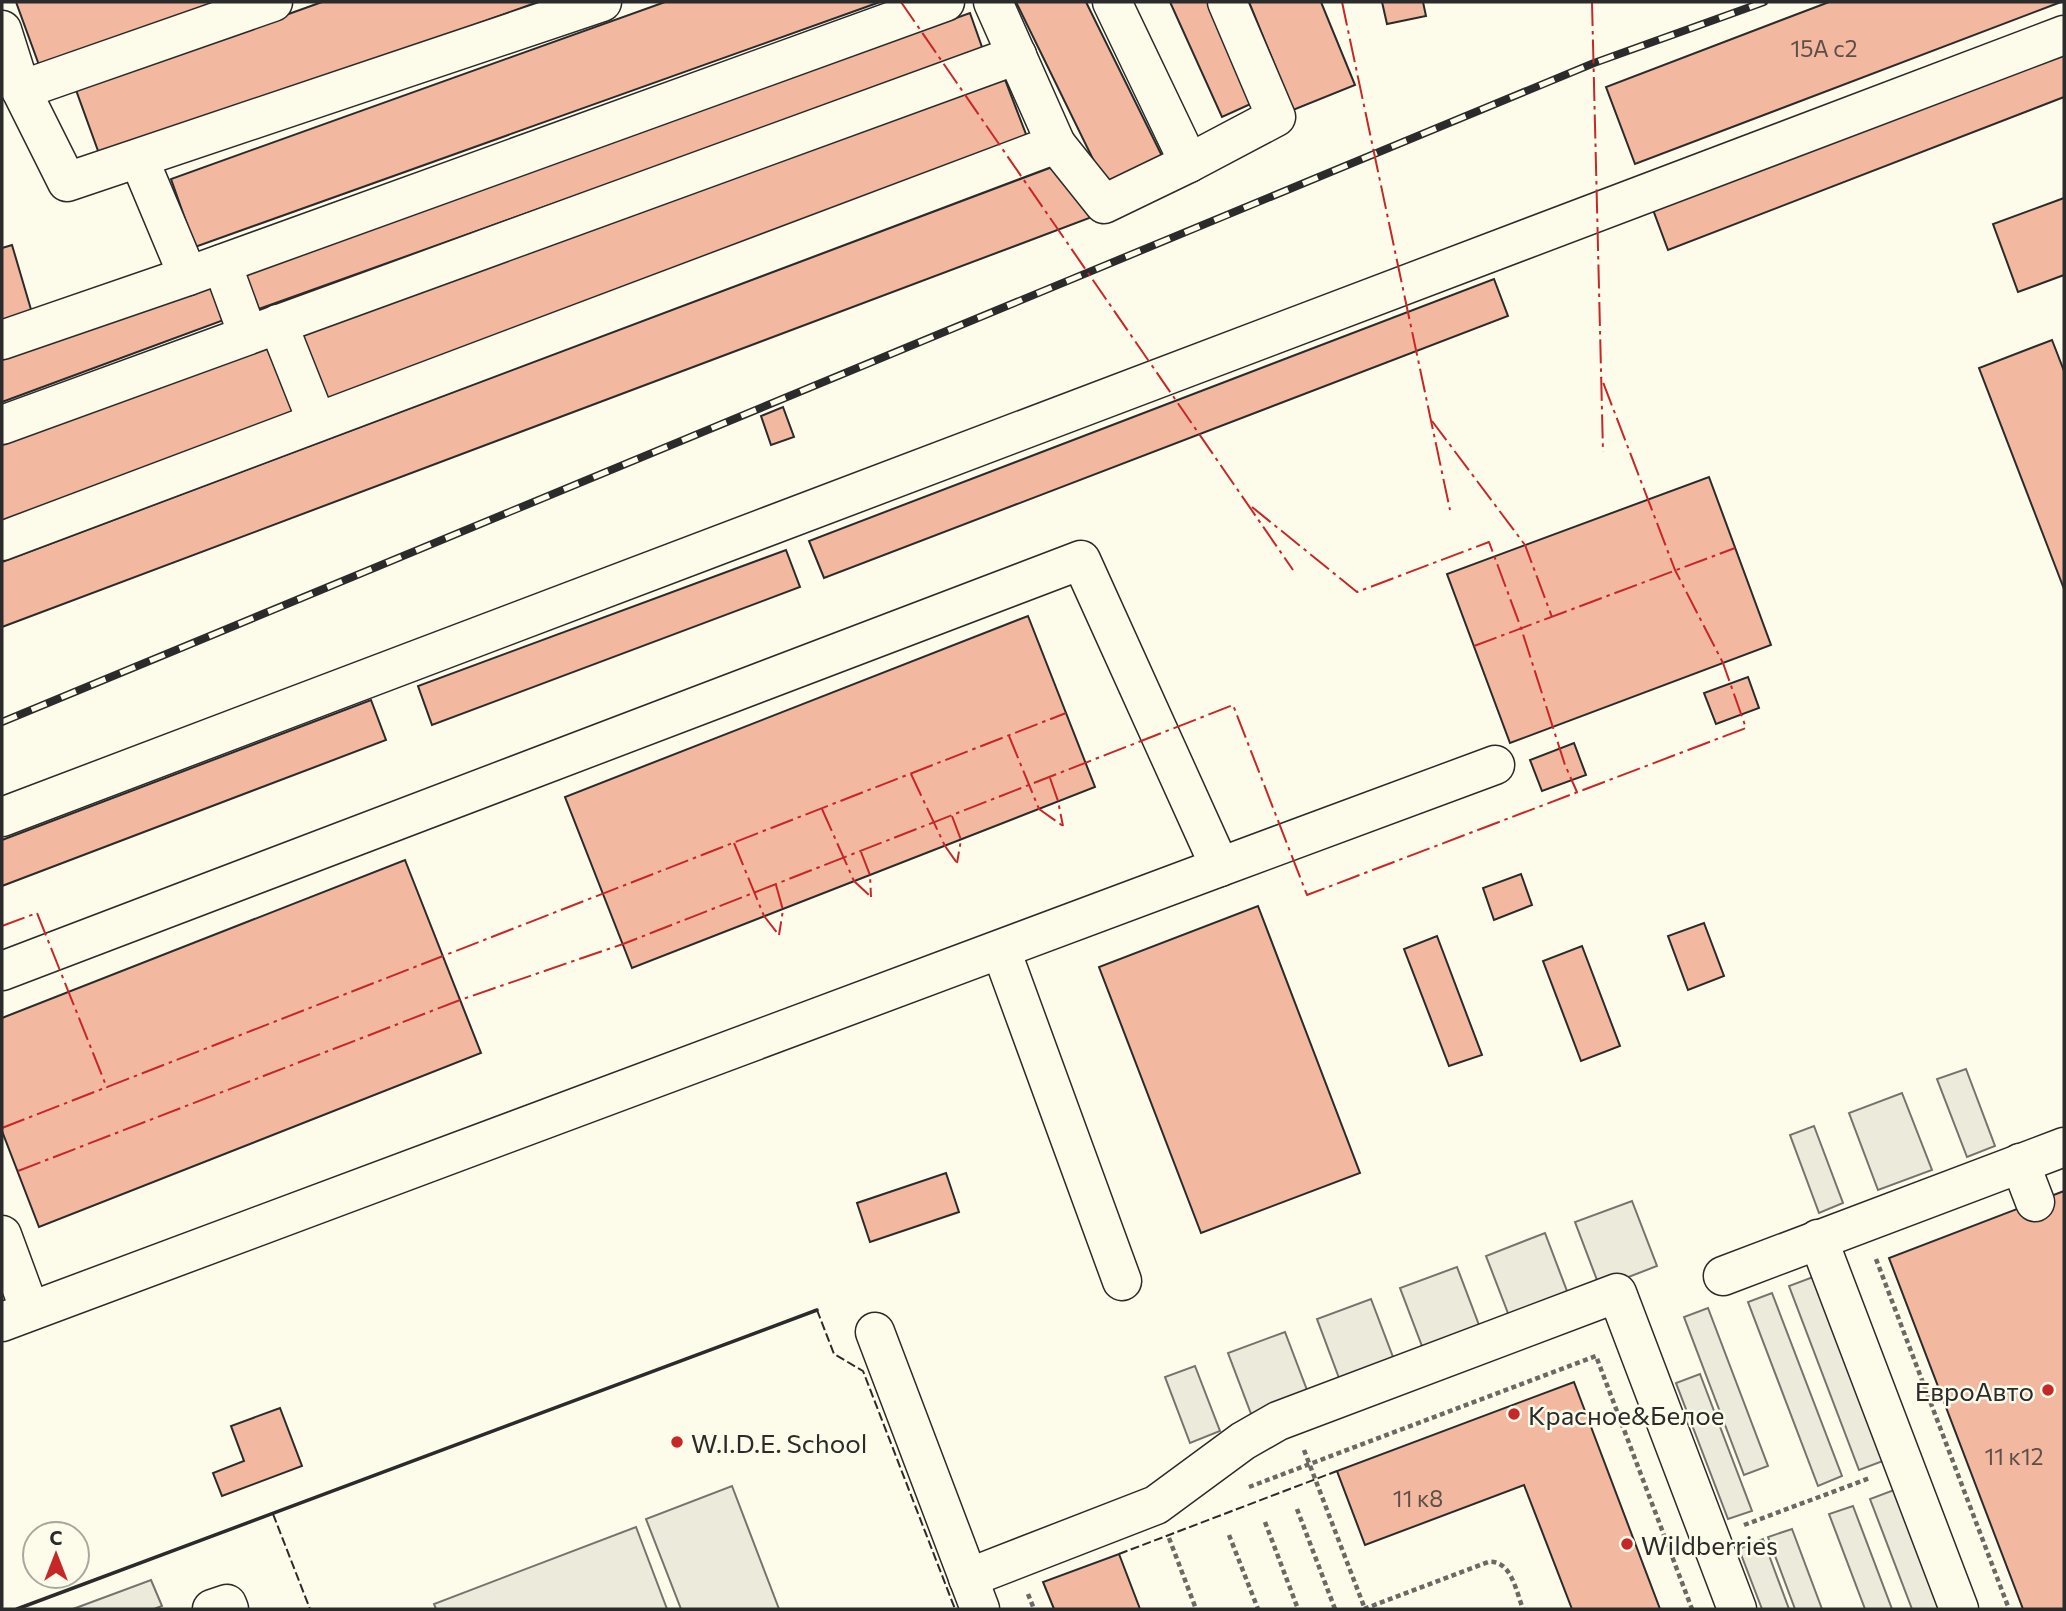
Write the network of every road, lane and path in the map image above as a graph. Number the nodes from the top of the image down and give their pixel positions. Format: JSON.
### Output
{"nodes":[{"id":1,"x":273,"y":2,"type":"edge"},
{"id":2,"x":602,"y":2,"type":"edge"},
{"id":3,"x":944,"y":2,"type":"edge"},
{"id":4,"x":993,"y":2,"type":"edge"},
{"id":5,"x":1112,"y":2,"type":"edge"},
{"id":6,"x":1227,"y":2,"type":"edge"},
{"id":7,"x":2,"y":30,"type":"edge"},
{"id":8,"x":2064,"y":35,"type":"edge"},
{"id":9,"x":1017,"y":55,"type":"junction"},
{"id":10,"x":21,"y":90,"type":"junction"},
{"id":11,"x":1056,"y":144,"type":"junction"},
{"id":12,"x":139,"y":159,"type":"junction"},
{"id":13,"x":1189,"y":163,"type":"junction"},
{"id":14,"x":205,"y":270,"type":"junction"},
{"id":15,"x":263,"y":329,"type":"junction"},
{"id":16,"x":2,"y":340,"type":"edge"},
{"id":17,"x":317,"y":422,"type":"junction"},
{"id":18,"x":2,"y":425,"type":"edge"},
{"id":19,"x":2,"y":541,"type":"edge"},
{"id":20,"x":1495,"y":765,"type":"dead end"},
{"id":21,"x":2,"y":817,"type":"edge"},
{"id":22,"x":1220,"y":867,"type":"junction"},
{"id":23,"x":1002,"y":950,"type":"junction"},
{"id":24,"x":2,"y":971,"type":"edge"},
{"id":25,"x":2064,"y":1147,"type":"edge"},
{"id":26,"x":2020,"y":1163,"type":"junction"},
{"id":27,"x":2035,"y":1202,"type":"dead end"},
{"id":28,"x":1862,"y":1223,"type":"junction"},
{"id":29,"x":2,"y":1235,"type":"edge"},
{"id":30,"x":1818,"y":1240,"type":"junction"},
{"id":31,"x":1723,"y":1276,"type":"dead end"},
{"id":32,"x":1122,"y":1281,"type":"dead end"},
{"id":33,"x":16,"y":1316,"type":"edge"},
{"id":34,"x":875,"y":1332,"type":"dead end"},
{"id":35,"x":1948,"y":1448,"type":"junction"},
{"id":36,"x":1904,"y":1465,"type":"junction"},
{"id":37,"x":1315,"y":1479,"type":"dead end"},
{"id":38,"x":1248,"y":1487,"type":"dead end"},
{"id":39,"x":1297,"y":1509,"type":"dead end"},
{"id":40,"x":1265,"y":1522,"type":"dead end"},
{"id":41,"x":1168,"y":1535,"type":"dead end"},
{"id":42,"x":1229,"y":1535,"type":"dead end"},
{"id":43,"x":1710,"y":1538,"type":"junction"},
{"id":44,"x":1671,"y":1553,"type":"junction"},
{"id":45,"x":974,"y":1594,"type":"edge"},
{"id":46,"x":212,"y":1609,"type":"edge"},
{"id":47,"x":229,"y":1609,"type":"edge"},
{"id":48,"x":1196,"y":1609,"type":"edge"},
{"id":49,"x":1258,"y":1609,"type":"edge"},
{"id":50,"x":1298,"y":1609,"type":"edge"},
{"id":51,"x":1335,"y":1609,"type":"edge"},
{"id":52,"x":1365,"y":1609,"type":"edge"},
{"id":53,"x":1522,"y":1609,"type":"edge"},
{"id":54,"x":1692,"y":1609,"type":"edge"},
{"id":55,"x":1737,"y":1609,"type":"edge"},
{"id":56,"x":1959,"y":1609,"type":"edge"},
{"id":57,"x":2009,"y":1609,"type":"edge"}],
"edges":[{"from":1,"to":10,"type":"lane"},
{"from":2,"to":12,"type":"lane"},
{"from":3,"to":14,"type":"lane"},
{"from":4,"to":9,"type":"lane"},
{"from":5,"to":13,"type":"lane"},
{"from":6,"to":13,"type":"lane"},
{"from":7,"to":10,"type":"lane"},
{"from":8,"to":21,"type":"lane"},
{"from":9,"to":11,"type":"lane"},
{"from":9,"to":15,"type":"lane"},
{"from":10,"to":12,"type":"lane"},
{"from":11,"to":13,"type":"lane"},
{"from":11,"to":17,"type":"lane"},
{"from":12,"to":14,"type":"lane"},
{"from":14,"to":15,"type":"lane"},
{"from":14,"to":16,"type":"lane"},
{"from":15,"to":17,"type":"lane"},
{"from":15,"to":18,"type":"lane"},
{"from":17,"to":19,"type":"lane"},
{"from":20,"to":22,"type":"lane"},
{"from":22,"to":23,"type":"lane"},
{"from":22,"to":24,"type":"lane"},
{"from":23,"to":32,"type":"lane"},
{"from":23,"to":33,"type":"lane"},
{"from":25,"to":26,"type":"lane"},
{"from":26,"to":27,"type":"lane"},
{"from":26,"to":28,"type":"lane"},
{"from":28,"to":30,"type":"lane"},
{"from":28,"to":35,"type":"path"},
{"from":29,"to":33,"type":"lane"},
{"from":30,"to":31,"type":"lane"},
{"from":30,"to":36,"type":"lane"},
{"from":34,"to":45,"type":"lane"},
{"from":35,"to":36,"type":"path"},
{"from":35,"to":57,"type":"path"},
{"from":36,"to":43,"type":"path"},
{"from":36,"to":56,"type":"lane"},
{"from":37,"to":52,"type":"path"},
{"from":38,"to":44,"type":"path"},
{"from":39,"to":51,"type":"path"},
{"from":40,"to":50,"type":"path"},
{"from":41,"to":48,"type":"path"},
{"from":42,"to":49,"type":"path"},
{"from":43,"to":44,"type":"path"},
{"from":43,"to":45,"type":"lane"},
{"from":43,"to":55,"type":"lane"},
{"from":44,"to":54,"type":"path"},
{"from":46,"to":47,"type":"lane"},
{"from":52,"to":53,"type":"path"}]}
